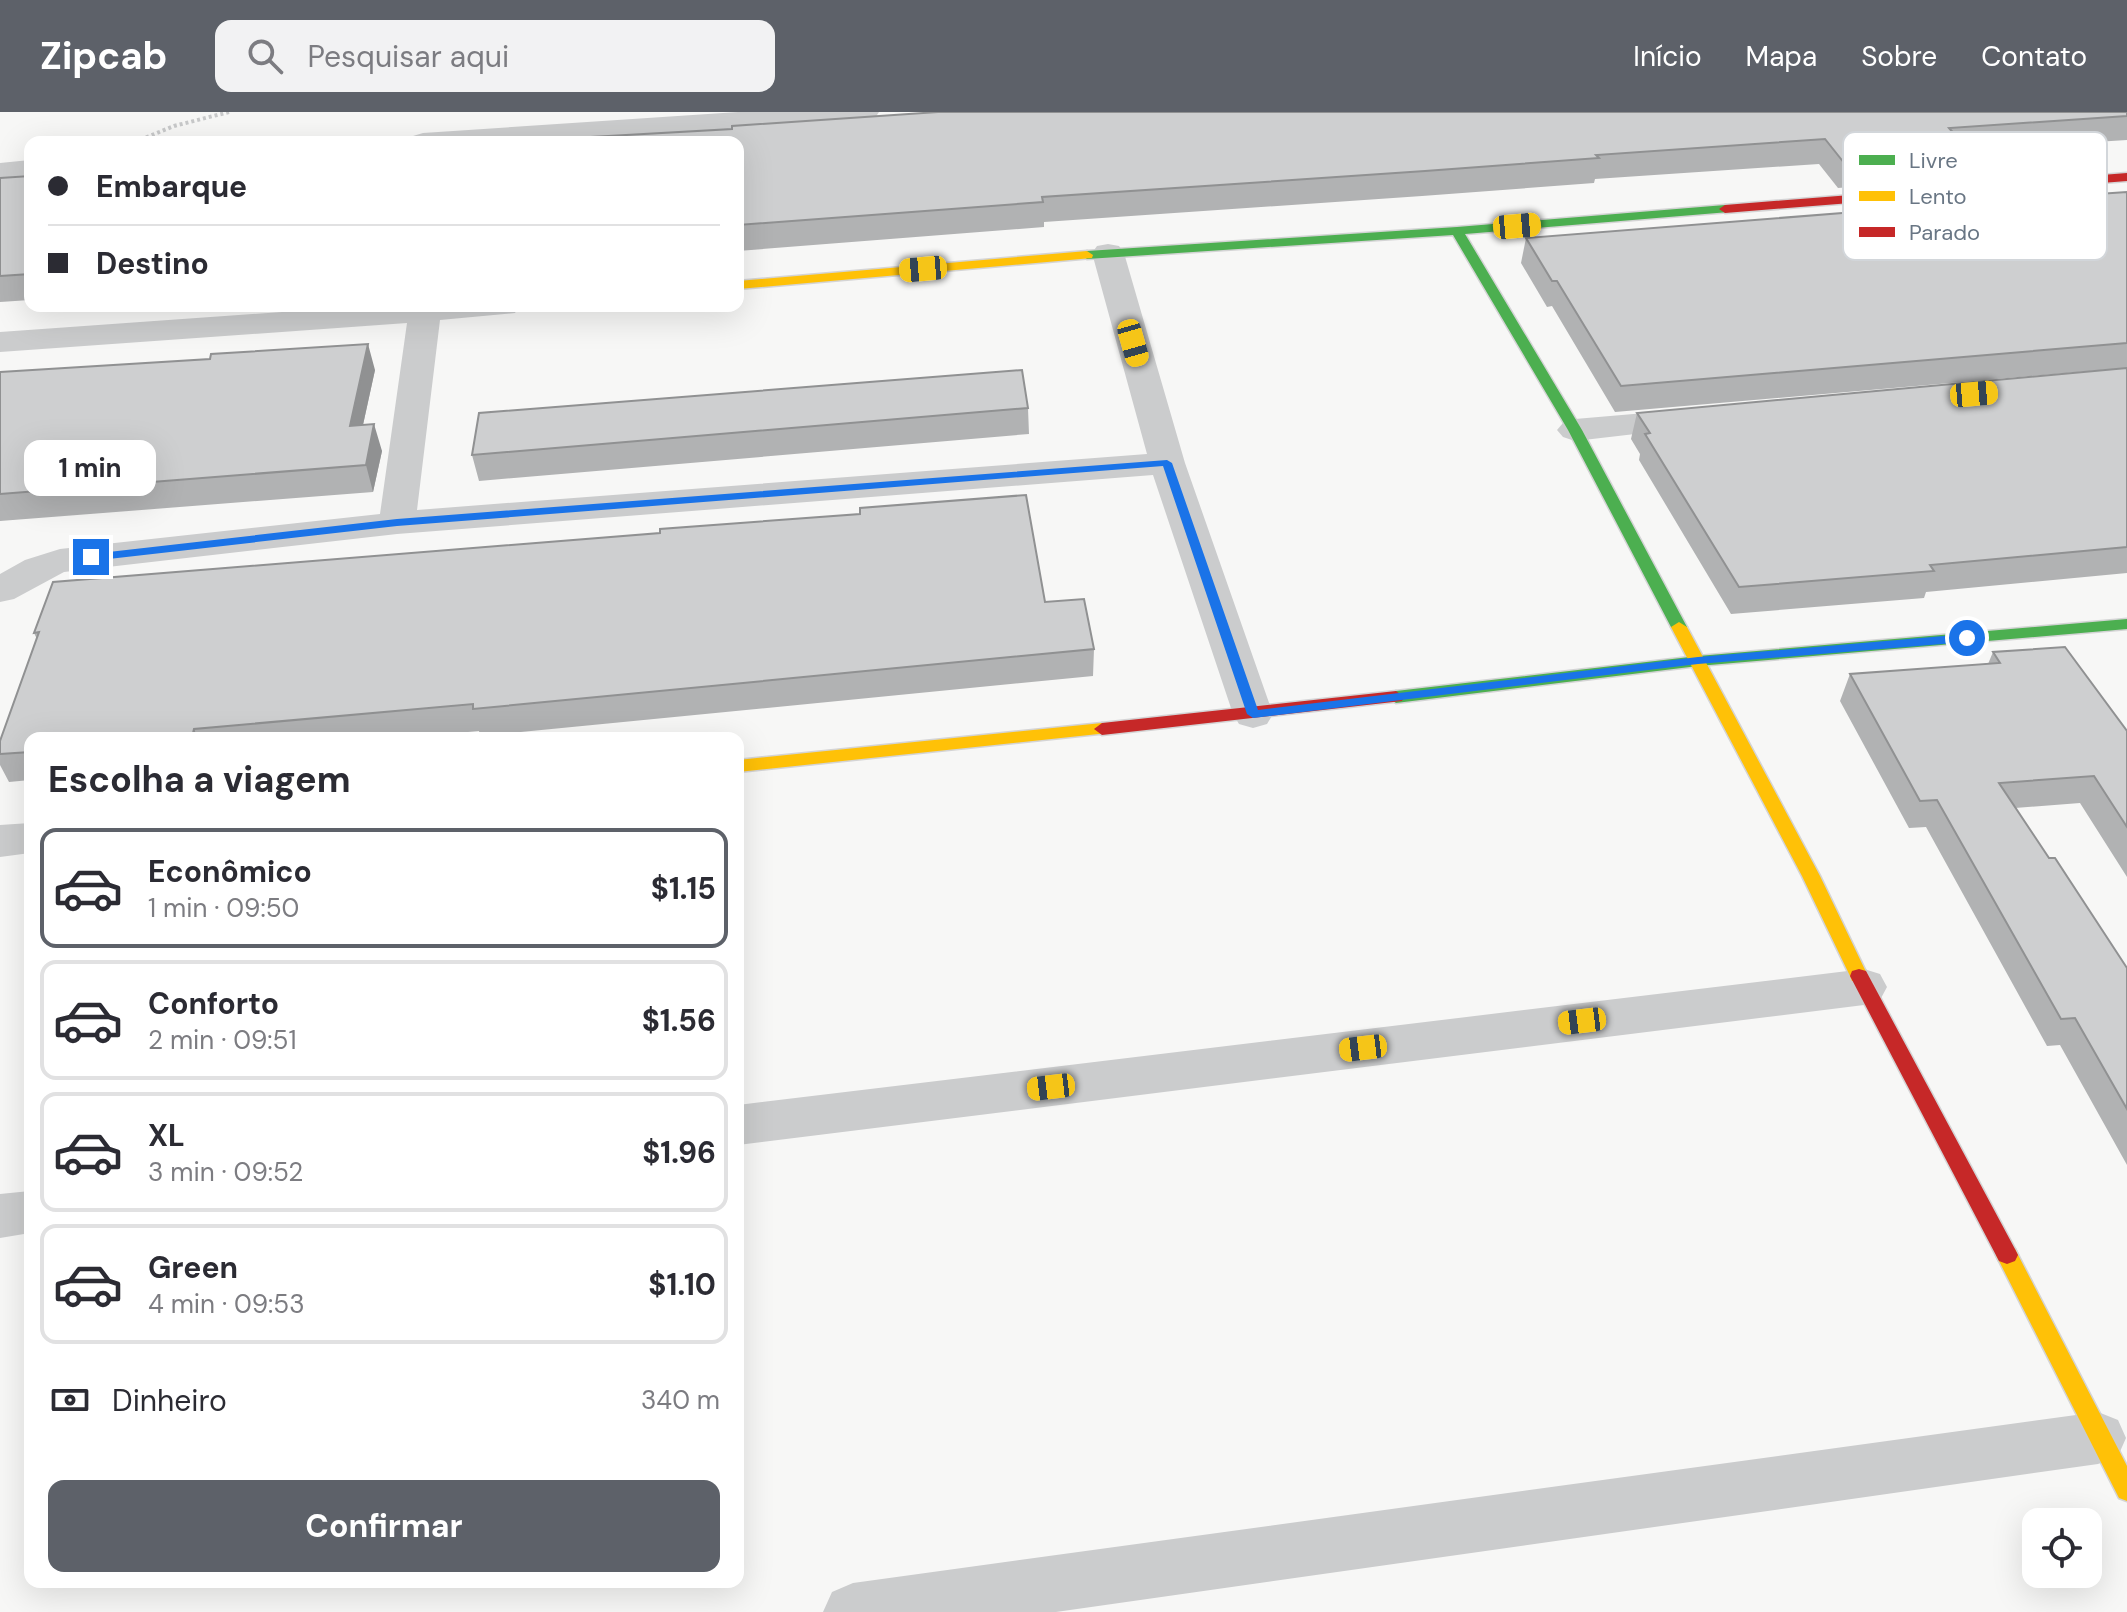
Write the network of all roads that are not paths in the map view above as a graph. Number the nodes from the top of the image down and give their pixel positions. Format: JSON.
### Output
{"nodes":[{"id":1,"x":865,"y":112,"type":"edge"},
{"id":2,"x":511,"y":136,"type":"edge"},
{"id":3,"x":24,"y":170,"type":"edge"},
{"id":4,"x":0,"y":172,"type":"edge"},
{"id":5,"x":2127,"y":177,"type":"edge"},
{"id":6,"x":2107,"y":179,"type":"edge"},
{"id":7,"x":1843,"y":200,"type":"edge"},
{"id":8,"x":1457,"y":231,"type":"junction"},
{"id":9,"x":1108,"y":253,"type":"junction"},
{"id":10,"x":744,"y":284,"type":"edge"},
{"id":11,"x":436,"y":312,"type":"edge"},
{"id":12,"x":425,"y":313,"type":"junction"},
{"id":13,"x":0,"y":342,"type":"edge"},
{"id":14,"x":1717,"y":417,"type":"edge"},
{"id":15,"x":1575,"y":430,"type":"junction"},
{"id":16,"x":1167,"y":463,"type":"junction"},
{"id":17,"x":397,"y":523,"type":"junction"},
{"id":18,"x":0,"y":590,"type":"edge"},
{"id":19,"x":2123,"y":630,"type":"edge"},
{"id":20,"x":1698,"y":661,"type":"junction"},
{"id":21,"x":1253,"y":714,"type":"junction"},
{"id":22,"x":744,"y":765,"type":"edge"},
{"id":23,"x":24,"y":839,"type":"edge"},
{"id":24,"x":0,"y":841,"type":"edge"},
{"id":25,"x":1864,"y":987,"type":"junction"},
{"id":26,"x":744,"y":1124,"type":"edge"},
{"id":27,"x":24,"y":1213,"type":"edge"},
{"id":28,"x":0,"y":1216,"type":"edge"},
{"id":29,"x":2098,"y":1438,"type":"junction"},
{"id":30,"x":2127,"y":1490,"type":"edge"},
{"id":31,"x":853,"y":1612,"type":"edge"}],
"edges":[{"from":1,"to":2,"type":"street"},
{"from":3,"to":4,"type":"street"},
{"from":5,"to":6,"type":"street"},
{"from":7,"to":8,"type":"street"},
{"from":8,"to":9,"type":"street"},
{"from":8,"to":15,"type":"street"},
{"from":9,"to":10,"type":"street"},
{"from":9,"to":16,"type":"street"},
{"from":11,"to":12,"type":"street"},
{"from":12,"to":13,"type":"street"},
{"from":12,"to":17,"type":"street"},
{"from":14,"to":15,"type":"street"},
{"from":15,"to":20,"type":"street"},
{"from":16,"to":17,"type":"street"},
{"from":16,"to":21,"type":"street"},
{"from":17,"to":18,"type":"street"},
{"from":19,"to":20,"type":"street"},
{"from":20,"to":21,"type":"street"},
{"from":20,"to":25,"type":"street"},
{"from":21,"to":22,"type":"street"},
{"from":23,"to":24,"type":"street"},
{"from":25,"to":26,"type":"street"},
{"from":25,"to":29,"type":"street"},
{"from":27,"to":28,"type":"street"},
{"from":29,"to":30,"type":"street"},
{"from":29,"to":31,"type":"street"}]}
